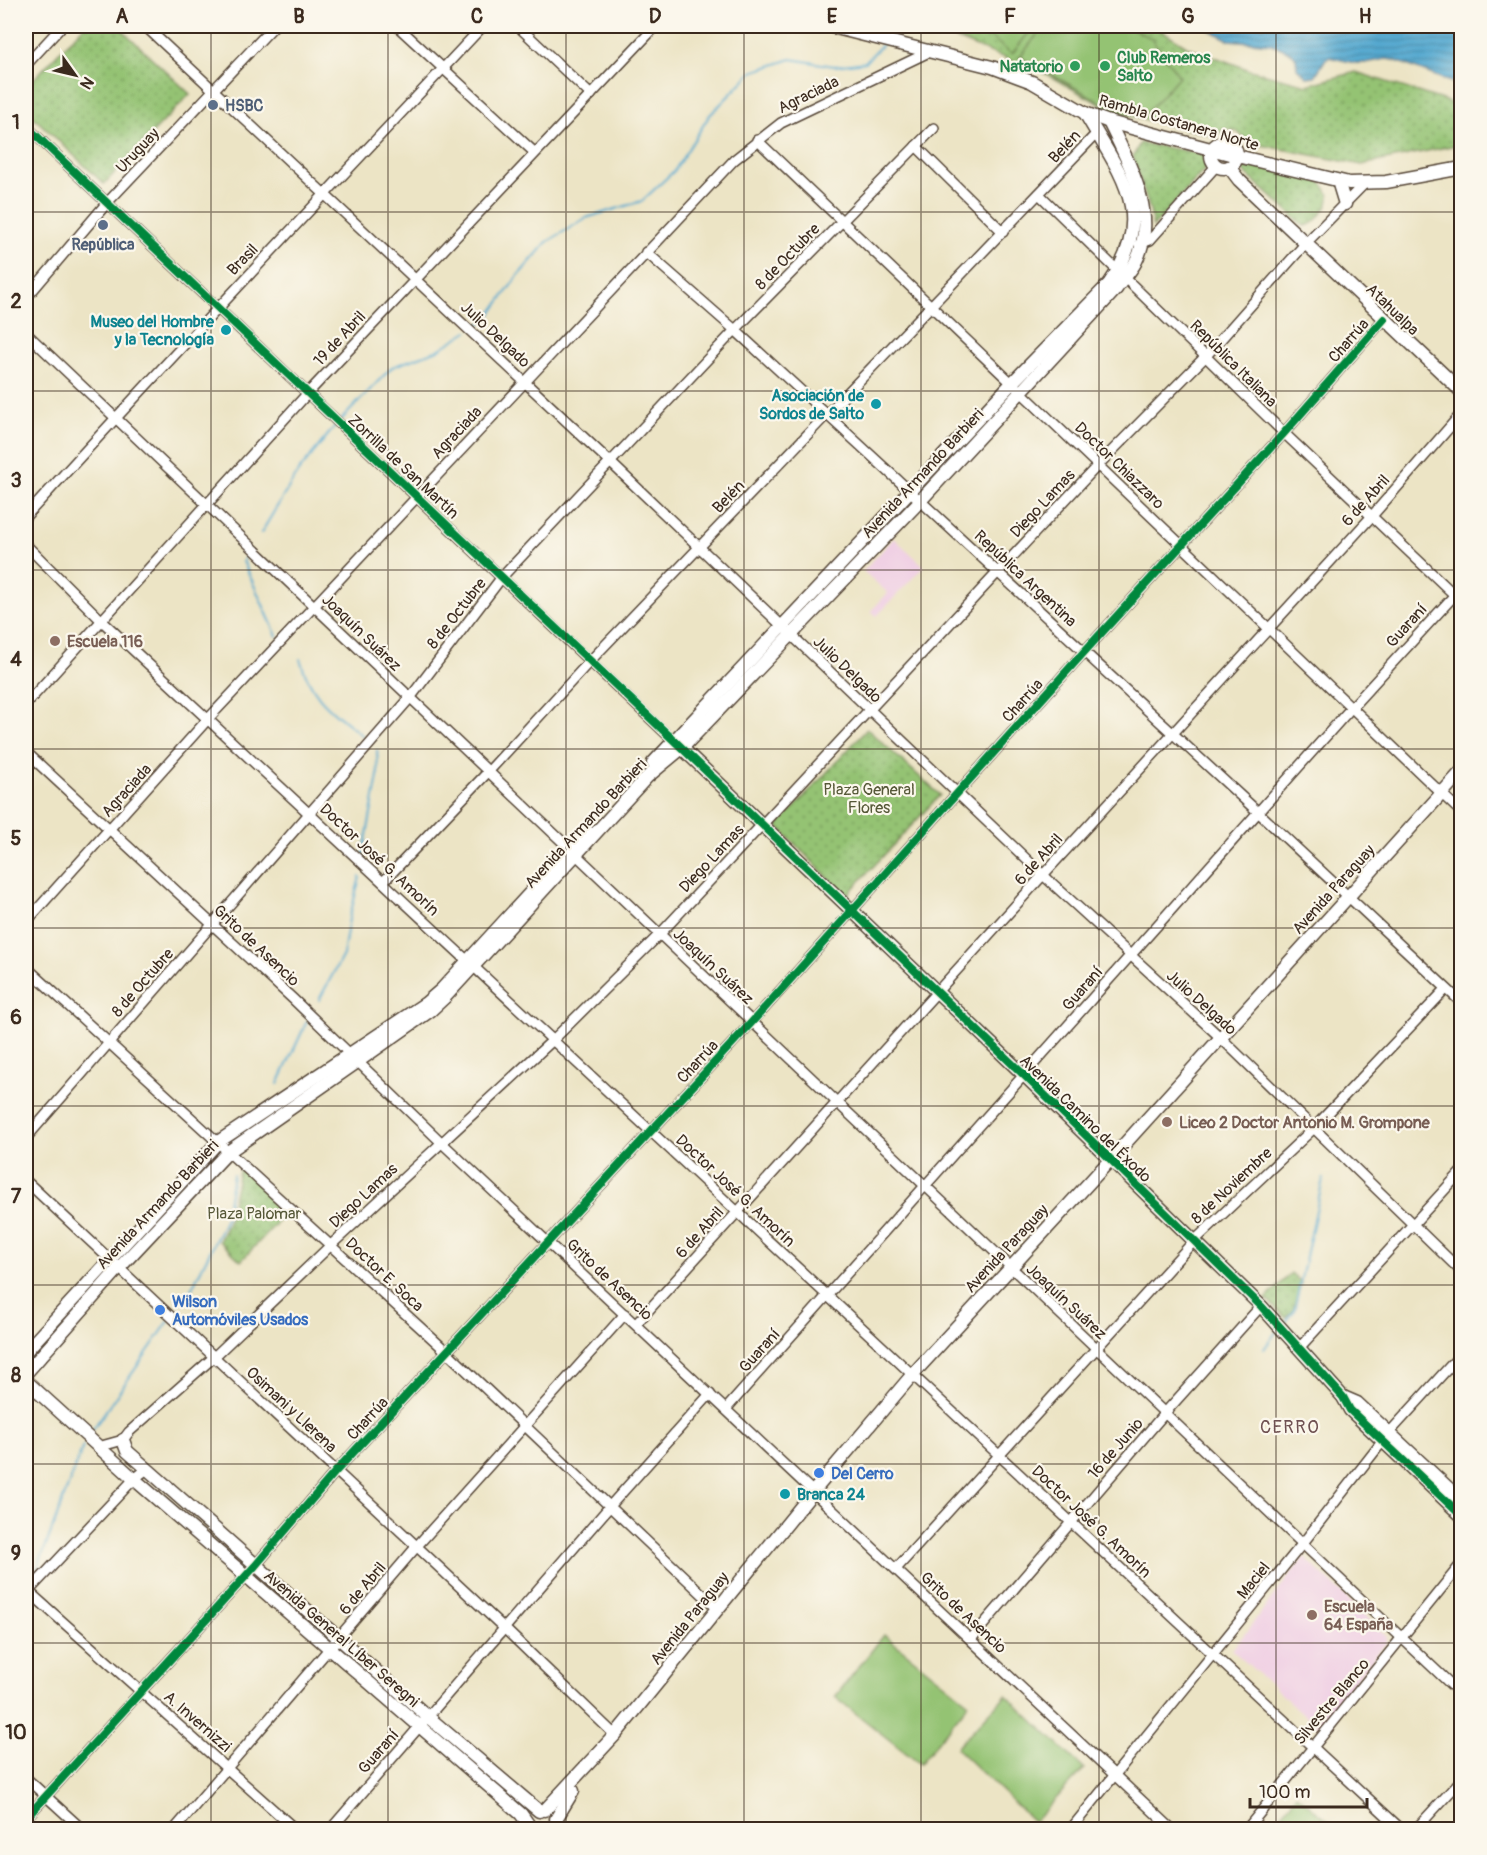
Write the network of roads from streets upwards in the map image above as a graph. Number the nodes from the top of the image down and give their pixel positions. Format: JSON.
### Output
{"nodes":[{"id":1,"x":62,"y":26,"type":"edge"},
{"id":2,"x":145,"y":26,"type":"edge"},
{"id":3,"x":274,"y":26,"type":"edge"},
{"id":4,"x":397,"y":26,"type":"edge"},
{"id":5,"x":483,"y":26,"type":"edge"},
{"id":6,"x":518,"y":26,"type":"edge"},
{"id":7,"x":640,"y":26,"type":"edge"},
{"id":8,"x":656,"y":26,"type":"edge"},
{"id":9,"x":831,"y":26,"type":"edge"},
{"id":10,"x":648,"y":33,"type":"junction"},
{"id":11,"x":931,"y":51,"type":"junction"},
{"id":12,"x":26,"y":65,"type":"edge"},
{"id":13,"x":443,"y":69,"type":"junction"},
{"id":14,"x":213,"y":89,"type":"junction"},
{"id":15,"x":591,"y":94,"type":"junction"},
{"id":16,"x":1085,"y":113,"type":"junction"},
{"id":17,"x":1109,"y":122,"type":"junction"},
{"id":18,"x":26,"y":126,"type":"edge"},
{"id":19,"x":934,"y":128,"type":"dead end"},
{"id":20,"x":1135,"y":129,"type":"junction"},
{"id":21,"x":1096,"y":133,"type":"junction"},
{"id":22,"x":1116,"y":136,"type":"junction"},
{"id":23,"x":757,"y":140,"type":"junction"},
{"id":24,"x":916,"y":146,"type":"junction"},
{"id":25,"x":1213,"y":149,"type":"junction"},
{"id":26,"x":534,"y":152,"type":"junction"},
{"id":27,"x":1123,"y":154,"type":"junction"},
{"id":28,"x":1228,"y":163,"type":"junction"},
{"id":29,"x":1461,"y":168,"type":"edge"},
{"id":30,"x":1338,"y":180,"type":"junction"},
{"id":31,"x":1364,"y":184,"type":"junction"},
{"id":32,"x":1039,"y":194,"type":"junction"},
{"id":33,"x":325,"y":195,"type":"junction"},
{"id":34,"x":106,"y":204,"type":"junction"},
{"id":35,"x":1345,"y":204,"type":"junction"},
{"id":36,"x":842,"y":221,"type":"junction"},
{"id":37,"x":1003,"y":232,"type":"junction"},
{"id":38,"x":1136,"y":244,"type":"junction"},
{"id":39,"x":1305,"y":244,"type":"junction"},
{"id":40,"x":646,"y":252,"type":"junction"},
{"id":41,"x":1122,"y":274,"type":"junction"},
{"id":42,"x":415,"y":278,"type":"junction"},
{"id":43,"x":26,"y":298,"type":"edge"},
{"id":44,"x":930,"y":306,"type":"junction"},
{"id":45,"x":216,"y":308,"type":"junction"},
{"id":46,"x":1384,"y":319,"type":"junction"},
{"id":47,"x":735,"y":330,"type":"junction"},
{"id":48,"x":26,"y":333,"type":"edge"},
{"id":49,"x":1206,"y":356,"type":"junction"},
{"id":50,"x":525,"y":381,"type":"junction"},
{"id":51,"x":1016,"y":387,"type":"junction"},
{"id":52,"x":1461,"y":392,"type":"edge"},
{"id":53,"x":307,"y":394,"type":"junction"},
{"id":54,"x":1461,"y":413,"type":"edge"},
{"id":55,"x":826,"y":414,"type":"junction"},
{"id":56,"x":115,"y":418,"type":"junction"},
{"id":57,"x":1284,"y":434,"type":"junction"},
{"id":58,"x":610,"y":462,"type":"junction"},
{"id":59,"x":1098,"y":465,"type":"junction"},
{"id":60,"x":417,"y":495,"type":"junction"},
{"id":61,"x":915,"y":496,"type":"junction"},
{"id":62,"x":208,"y":504,"type":"junction"},
{"id":63,"x":26,"y":516,"type":"edge"},
{"id":64,"x":1372,"y":516,"type":"junction"},
{"id":65,"x":26,"y":545,"type":"edge"},
{"id":66,"x":1181,"y":545,"type":"junction"},
{"id":67,"x":700,"y":547,"type":"junction"},
{"id":68,"x":998,"y":572,"type":"junction"},
{"id":69,"x":502,"y":577,"type":"junction"},
{"id":70,"x":1461,"y":587,"type":"edge"},
{"id":71,"x":1454,"y":595,"type":"junction"},
{"id":72,"x":1461,"y":602,"type":"edge"},
{"id":73,"x":314,"y":607,"type":"junction"},
{"id":74,"x":102,"y":621,"type":"junction"},
{"id":75,"x":1268,"y":627,"type":"junction"},
{"id":76,"x":786,"y":630,"type":"junction"},
{"id":77,"x":1084,"y":652,"type":"junction"},
{"id":78,"x":590,"y":661,"type":"junction"},
{"id":79,"x":410,"y":698,"type":"junction"},
{"id":80,"x":26,"y":704,"type":"edge"},
{"id":81,"x":1352,"y":707,"type":"junction"},
{"id":82,"x":870,"y":710,"type":"junction"},
{"id":83,"x":208,"y":719,"type":"junction"},
{"id":84,"x":1172,"y":733,"type":"junction"},
{"id":85,"x":678,"y":745,"type":"junction"},
{"id":86,"x":26,"y":752,"type":"edge"},
{"id":87,"x":1461,"y":771,"type":"edge"},
{"id":88,"x":488,"y":772,"type":"junction"},
{"id":89,"x":957,"y":793,"type":"junction"},
{"id":90,"x":1441,"y":794,"type":"junction"},
{"id":91,"x":1258,"y":812,"type":"junction"},
{"id":92,"x":1461,"y":813,"type":"edge"},
{"id":93,"x":309,"y":814,"type":"junction"},
{"id":94,"x":763,"y":825,"type":"junction"},
{"id":95,"x":110,"y":830,"type":"junction"},
{"id":96,"x":573,"y":852,"type":"junction"},
{"id":97,"x":1043,"y":875,"type":"junction"},
{"id":98,"x":383,"y":882,"type":"junction"},
{"id":99,"x":1348,"y":897,"type":"junction"},
{"id":100,"x":852,"y":911,"type":"junction"},
{"id":101,"x":26,"y":922,"type":"edge"},
{"id":102,"x":213,"y":924,"type":"junction"},
{"id":103,"x":659,"y":935,"type":"junction"},
{"id":104,"x":1130,"y":957,"type":"junction"},
{"id":105,"x":471,"y":964,"type":"junction"},
{"id":106,"x":26,"y":967,"type":"edge"},
{"id":107,"x":1446,"y":989,"type":"junction"},
{"id":108,"x":937,"y":993,"type":"junction"},
{"id":109,"x":1461,"y":1003,"type":"edge"},
{"id":110,"x":752,"y":1022,"type":"junction"},
{"id":111,"x":1220,"y":1037,"type":"junction"},
{"id":112,"x":553,"y":1040,"type":"junction"},
{"id":113,"x":108,"y":1044,"type":"junction"},
{"id":114,"x":353,"y":1059,"type":"junction"},
{"id":115,"x":1025,"y":1076,"type":"junction"},
{"id":116,"x":837,"y":1104,"type":"junction"},
{"id":117,"x":1313,"y":1129,"type":"junction"},
{"id":118,"x":651,"y":1131,"type":"junction"},
{"id":119,"x":26,"y":1138,"type":"edge"},
{"id":120,"x":218,"y":1142,"type":"junction"},
{"id":121,"x":442,"y":1143,"type":"junction"},
{"id":122,"x":228,"y":1152,"type":"junction"},
{"id":123,"x":1111,"y":1159,"type":"junction"},
{"id":124,"x":1461,"y":1171,"type":"edge"},
{"id":125,"x":26,"y":1181,"type":"edge"},
{"id":126,"x":925,"y":1187,"type":"junction"},
{"id":127,"x":738,"y":1212,"type":"junction"},
{"id":128,"x":1412,"y":1224,"type":"junction"},
{"id":129,"x":1193,"y":1242,"type":"junction"},
{"id":130,"x":549,"y":1243,"type":"junction"},
{"id":131,"x":331,"y":1245,"type":"junction"},
{"id":132,"x":110,"y":1258,"type":"junction"},
{"id":133,"x":120,"y":1267,"type":"junction"},
{"id":134,"x":1010,"y":1267,"type":"junction"},
{"id":135,"x":1461,"y":1272,"type":"edge"},
{"id":136,"x":828,"y":1296,"type":"junction"},
{"id":137,"x":1261,"y":1306,"type":"junction"},
{"id":138,"x":625,"y":1314,"type":"junction"},
{"id":139,"x":636,"y":1324,"type":"junction"},
{"id":140,"x":1300,"y":1347,"type":"junction"},
{"id":141,"x":1095,"y":1348,"type":"junction"},
{"id":142,"x":26,"y":1351,"type":"edge"},
{"id":143,"x":446,"y":1351,"type":"junction"},
{"id":144,"x":1461,"y":1353,"type":"edge"},
{"id":145,"x":215,"y":1356,"type":"junction"},
{"id":146,"x":26,"y":1373,"type":"edge"},
{"id":147,"x":913,"y":1374,"type":"junction"},
{"id":148,"x":26,"y":1381,"type":"edge"},
{"id":149,"x":710,"y":1394,"type":"junction"},
{"id":150,"x":726,"y":1409,"type":"junction"},
{"id":151,"x":1164,"y":1414,"type":"junction"},
{"id":152,"x":525,"y":1425,"type":"junction"},
{"id":153,"x":1386,"y":1437,"type":"junction"},
{"id":154,"x":123,"y":1440,"type":"junction"},
{"id":155,"x":98,"y":1447,"type":"junction"},
{"id":156,"x":998,"y":1454,"type":"junction"},
{"id":157,"x":147,"y":1469,"type":"junction"},
{"id":158,"x":336,"y":1471,"type":"junction"},
{"id":159,"x":134,"y":1479,"type":"junction"},
{"id":160,"x":813,"y":1492,"type":"junction"},
{"id":161,"x":1461,"y":1501,"type":"edge"},
{"id":162,"x":611,"y":1506,"type":"junction"},
{"id":163,"x":1461,"y":1516,"type":"edge"},
{"id":164,"x":1071,"y":1522,"type":"junction"},
{"id":165,"x":1303,"y":1543,"type":"junction"},
{"id":166,"x":417,"y":1546,"type":"junction"},
{"id":167,"x":1461,"y":1563,"type":"edge"},
{"id":168,"x":255,"y":1566,"type":"junction"},
{"id":169,"x":896,"y":1569,"type":"junction"},
{"id":170,"x":246,"y":1576,"type":"junction"},
{"id":171,"x":26,"y":1592,"type":"edge"},
{"id":172,"x":718,"y":1609,"type":"junction"},
{"id":173,"x":504,"y":1628,"type":"junction"},
{"id":174,"x":1403,"y":1637,"type":"junction"},
{"id":175,"x":339,"y":1639,"type":"junction"},
{"id":176,"x":971,"y":1639,"type":"junction"},
{"id":177,"x":329,"y":1649,"type":"junction"},
{"id":178,"x":1212,"y":1653,"type":"junction"},
{"id":179,"x":141,"y":1691,"type":"junction"},
{"id":180,"x":1461,"y":1695,"type":"edge"},
{"id":181,"x":427,"y":1716,"type":"junction"},
{"id":182,"x":418,"y":1727,"type":"junction"},
{"id":183,"x":615,"y":1735,"type":"junction"},
{"id":184,"x":1312,"y":1746,"type":"junction"},
{"id":185,"x":592,"y":1762,"type":"junction"},
{"id":186,"x":227,"y":1766,"type":"junction"},
{"id":187,"x":1115,"y":1776,"type":"junction"},
{"id":188,"x":26,"y":1778,"type":"edge"},
{"id":189,"x":1461,"y":1779,"type":"edge"},
{"id":190,"x":46,"y":1796,"type":"junction"},
{"id":191,"x":542,"y":1811,"type":"junction"},
{"id":192,"x":26,"y":1818,"type":"edge"},
{"id":193,"x":557,"y":1826,"type":"edge"},
{"id":194,"x":528,"y":1827,"type":"edge"},
{"id":195,"x":83,"y":1830,"type":"edge"},
{"id":196,"x":174,"y":1830,"type":"edge"},
{"id":197,"x":296,"y":1830,"type":"edge"},
{"id":198,"x":330,"y":1830,"type":"edge"},
{"id":199,"x":1070,"y":1830,"type":"edge"},
{"id":200,"x":1173,"y":1830,"type":"edge"},
{"id":201,"x":1246,"y":1830,"type":"edge"},
{"id":202,"x":1402,"y":1830,"type":"edge"},
{"id":203,"x":1415,"y":1830,"type":"edge"}],
"edges":[{"from":1,"to":12,"type":"street"},
{"from":2,"to":14,"type":"street","name":"Julio Delgado"},
{"from":3,"to":14,"type":"street","name":"Uruguay"},
{"from":4,"to":13,"type":"street"},
{"from":5,"to":13,"type":"street","name":"Brasil"},
{"from":6,"to":15,"type":"street"},
{"from":7,"to":10,"type":"street"},
{"from":8,"to":10,"type":"street","name":"19 de Abril"},
{"from":9,"to":11,"type":"street","name":"Rambla Costanera Norte"},
{"from":10,"to":15,"type":"street","name":"19 de Abril"},
{"from":11,"to":16,"type":"street","name":"Rambla Costanera Norte"},
{"from":11,"to":23,"type":"street","name":"Agraciada"},
{"from":13,"to":26,"type":"street"},
{"from":13,"to":33,"type":"street","name":"Brasil"},
{"from":14,"to":33,"type":"street","name":"Julio Delgado"},
{"from":14,"to":34,"type":"street","name":"Uruguay"},
{"from":15,"to":26,"type":"street","name":"19 de Abril"},
{"from":16,"to":17,"type":"street","name":"Rambla Costanera Norte"},
{"from":16,"to":21,"type":"street","name":"Avenida Armando Barbieri"},
{"from":17,"to":20,"type":"street","name":"Rambla Costanera Norte"},
{"from":17,"to":22,"type":"street","name":"Avenida Armando Barbieri"},
{"from":18,"to":34,"type":"street","name":"Zorrilla de San Martín"},
{"from":19,"to":24,"type":"street","name":"8 de Octubre"},
{"from":20,"to":22,"type":"street"},
{"from":20,"to":25,"type":"street","name":"Rambla Costanera Norte"},
{"from":20,"to":27,"type":"street"},
{"from":21,"to":22,"type":"street"},
{"from":21,"to":32,"type":"street","name":"Belén"},
{"from":21,"to":38,"type":"street","name":"Avenida Armando Barbieri"},
{"from":22,"to":27,"type":"street","name":"Avenida Armando Barbieri"},
{"from":23,"to":36,"type":"street","name":"Doctor Chiazzaro"},
{"from":23,"to":40,"type":"street","name":"Agraciada"},
{"from":24,"to":36,"type":"street","name":"8 de Octubre"},
{"from":24,"to":37,"type":"street"},
{"from":25,"to":28,"type":"street"},
{"from":25,"to":28,"type":"street","name":"Rambla Costanera Norte"},
{"from":26,"to":42,"type":"street","name":"19 de Abril"},
{"from":27,"to":38,"type":"street","name":"Avenida Armando Barbieri"},
{"from":28,"to":30,"type":"street","name":"Rambla Costanera Norte"},
{"from":28,"to":38,"type":"street"},
{"from":28,"to":39,"type":"street","name":"Atahualpa"},
{"from":29,"to":31,"type":"street","name":"Rambla Costanera Norte"},
{"from":30,"to":31,"type":"street","name":"Rambla Costanera Norte"},
{"from":30,"to":35,"type":"street"},
{"from":31,"to":35,"type":"street","name":"Diego Lamas"},
{"from":32,"to":37,"type":"street","name":"Belén"},
{"from":32,"to":41,"type":"street","name":"República Italiana"},
{"from":33,"to":42,"type":"street","name":"Julio Delgado"},
{"from":33,"to":45,"type":"street","name":"Brasil"},
{"from":34,"to":43,"type":"street","name":"Uruguay"},
{"from":34,"to":45,"type":"street","name":"Zorrilla de San Martín"},
{"from":35,"to":39,"type":"street","name":"Diego Lamas"},
{"from":36,"to":44,"type":"street","name":"Doctor Chiazzaro"},
{"from":36,"to":47,"type":"street","name":"8 de Octubre"},
{"from":37,"to":44,"type":"street","name":"Belén"},
{"from":38,"to":41,"type":"street","name":"Avenida Armando Barbieri"},
{"from":39,"to":46,"type":"street","name":"Atahualpa"},
{"from":39,"to":49,"type":"street","name":"Diego Lamas"},
{"from":40,"to":47,"type":"street","name":"República Argentina"},
{"from":40,"to":50,"type":"street","name":"Agraciada"},
{"from":41,"to":49,"type":"street","name":"República Italiana"},
{"from":41,"to":51,"type":"street","name":"Avenida Armando Barbieri"},
{"from":42,"to":50,"type":"street","name":"Julio Delgado"},
{"from":42,"to":53,"type":"street","name":"19 de Abril"},
{"from":44,"to":51,"type":"street","name":"Doctor Chiazzaro"},
{"from":44,"to":55,"type":"street","name":"Belén"},
{"from":45,"to":53,"type":"street","name":"Zorrilla de San Martín"},
{"from":45,"to":56,"type":"street","name":"Brasil"},
{"from":46,"to":52,"type":"street","name":"Atahualpa"},
{"from":46,"to":57,"type":"street","name":"Charrúa"},
{"from":47,"to":55,"type":"street","name":"República Argentina"},
{"from":47,"to":58,"type":"street","name":"8 de Octubre"},
{"from":48,"to":56,"type":"street","name":"Joaquín Suárez"},
{"from":49,"to":57,"type":"street","name":"República Italiana"},
{"from":49,"to":59,"type":"street","name":"Diego Lamas"},
{"from":50,"to":58,"type":"street","name":"Julio Delgado"},
{"from":50,"to":60,"type":"street","name":"Agraciada"},
{"from":51,"to":59,"type":"street","name":"Doctor Chiazzaro"},
{"from":51,"to":61,"type":"street","name":"Avenida Armando Barbieri"},
{"from":53,"to":60,"type":"street","name":"Zorrilla de San Martín"},
{"from":53,"to":62,"type":"street","name":"19 de Abril"},
{"from":54,"to":64,"type":"street","name":"6 de Abril"},
{"from":55,"to":61,"type":"street","name":"República Argentina"},
{"from":55,"to":67,"type":"street","name":"Belén"},
{"from":56,"to":62,"type":"street","name":"Joaquín Suárez"},
{"from":56,"to":63,"type":"street","name":"Brasil"},
{"from":57,"to":64,"type":"street","name":"República Italiana"},
{"from":57,"to":66,"type":"street","name":"Charrúa"},
{"from":58,"to":67,"type":"street","name":"Julio Delgado"},
{"from":58,"to":69,"type":"street","name":"8 de Octubre"},
{"from":59,"to":66,"type":"street","name":"Doctor Chiazzaro"},
{"from":59,"to":68,"type":"street","name":"Diego Lamas"},
{"from":60,"to":69,"type":"street","name":"Zorrilla de San Martín"},
{"from":60,"to":73,"type":"street","name":"Agraciada"},
{"from":61,"to":68,"type":"street","name":"República Argentina"},
{"from":61,"to":76,"type":"street","name":"Avenida Armando Barbieri"},
{"from":62,"to":73,"type":"street","name":"Joaquín Suárez"},
{"from":62,"to":74,"type":"street","name":"19 de Abril"},
{"from":64,"to":71,"type":"street","name":"República Italiana"},
{"from":64,"to":75,"type":"street","name":"6 de Abril"},
{"from":65,"to":74,"type":"street","name":"Doctor José G. Amorín"},
{"from":66,"to":75,"type":"street","name":"Doctor Chiazzaro"},
{"from":66,"to":77,"type":"street","name":"Charrúa"},
{"from":67,"to":76,"type":"street","name":"Julio Delgado"},
{"from":67,"to":78,"type":"street","name":"Belén"},
{"from":68,"to":77,"type":"street","name":"República Argentina"},
{"from":68,"to":82,"type":"street","name":"Diego Lamas"},
{"from":69,"to":78,"type":"street","name":"Zorrilla de San Martín"},
{"from":69,"to":79,"type":"street","name":"8 de Octubre"},
{"from":70,"to":71,"type":"street","name":"Guaraní"},
{"from":71,"to":72,"type":"street","name":"República Italiana"},
{"from":71,"to":81,"type":"street","name":"Guaraní"},
{"from":73,"to":79,"type":"street","name":"Joaquín Suárez"},
{"from":73,"to":83,"type":"street","name":"Agraciada"},
{"from":74,"to":80,"type":"street","name":"19 de Abril"},
{"from":74,"to":83,"type":"street","name":"Doctor José G. Amorín"},
{"from":75,"to":81,"type":"street","name":"Doctor Chiazzaro"},
{"from":75,"to":84,"type":"street","name":"6 de Abril"},
{"from":76,"to":82,"type":"street","name":"Julio Delgado"},
{"from":76,"to":85,"type":"street","name":"Avenida Armando Barbieri"},
{"from":77,"to":84,"type":"street","name":"República Argentina"},
{"from":77,"to":89,"type":"street","name":"Charrúa"},
{"from":78,"to":85,"type":"street","name":"Zorrilla de San Martín"},
{"from":78,"to":88,"type":"street","name":"Belén"},
{"from":79,"to":88,"type":"street","name":"Joaquín Suárez"},
{"from":79,"to":93,"type":"street","name":"8 de Octubre"},
{"from":81,"to":90,"type":"street","name":"Doctor Chiazzaro"},
{"from":81,"to":91,"type":"street","name":"Guaraní"},
{"from":82,"to":89,"type":"street","name":"Julio Delgado"},
{"from":82,"to":94,"type":"street","name":"Diego Lamas"},
{"from":83,"to":93,"type":"street","name":"Doctor José G. Amorín"},
{"from":83,"to":95,"type":"street","name":"Agraciada"},
{"from":84,"to":91,"type":"street","name":"República Argentina"},
{"from":84,"to":97,"type":"street","name":"6 de Abril"},
{"from":85,"to":94,"type":"street","name":"Avenida Camino del Éxodo"},
{"from":85,"to":96,"type":"street","name":"Avenida Armando Barbieri"},
{"from":86,"to":95,"type":"street","name":"Grito de Asencio"},
{"from":87,"to":90,"type":"street","name":"Avenida Paraguay"},
{"from":88,"to":96,"type":"street","name":"Joaquín Suárez"},
{"from":88,"to":98,"type":"street","name":"Belén"},
{"from":89,"to":97,"type":"street","name":"Julio Delgado"},
{"from":89,"to":100,"type":"street","name":"Charrúa"},
{"from":90,"to":92,"type":"street","name":"Doctor Chiazzaro"},
{"from":90,"to":99,"type":"street","name":"Avenida Paraguay"},
{"from":91,"to":99,"type":"street","name":"República Argentina"},
{"from":91,"to":104,"type":"street","name":"Guaraní"},
{"from":93,"to":98,"type":"street","name":"Doctor José G. Amorín"},
{"from":93,"to":102,"type":"street","name":"8 de Octubre"},
{"from":94,"to":100,"type":"street","name":"Avenida Camino del Éxodo"},
{"from":94,"to":103,"type":"street","name":"Diego Lamas"},
{"from":95,"to":101,"type":"street","name":"Agraciada"},
{"from":95,"to":102,"type":"street","name":"Grito de Asencio"},
{"from":96,"to":103,"type":"street","name":"Joaquín Suárez"},
{"from":96,"to":105,"type":"street","name":"Avenida Armando Barbieri"},
{"from":97,"to":104,"type":"street","name":"Julio Delgado"},
{"from":97,"to":108,"type":"street","name":"6 de Abril"},
{"from":98,"to":105,"type":"street","name":"Doctor José G. Amorín"},
{"from":99,"to":107,"type":"street","name":"República Argentina"},
{"from":99,"to":111,"type":"street","name":"Avenida Paraguay"},
{"from":100,"to":108,"type":"street","name":"Avenida Camino del Éxodo"},
{"from":100,"to":110,"type":"street","name":"Charrúa"},
{"from":102,"to":113,"type":"street","name":"8 de Octubre"},
{"from":102,"to":114,"type":"street","name":"Grito de Asencio"},
{"from":103,"to":110,"type":"street","name":"Joaquín Suárez"},
{"from":103,"to":112,"type":"street","name":"Diego Lamas"},
{"from":104,"to":111,"type":"street","name":"Julio Delgado"},
{"from":104,"to":115,"type":"street","name":"Guaraní"},
{"from":105,"to":112,"type":"street","name":"Doctor José G. Amorín"},
{"from":105,"to":114,"type":"street","name":"Avenida Armando Barbieri"},
{"from":106,"to":113,"type":"street","name":"Doctor E. Soca"},
{"from":107,"to":109,"type":"street","name":"República Argentina"},
{"from":107,"to":117,"type":"street","name":"8 de Noviembre"},
{"from":108,"to":115,"type":"street","name":"Avenida Camino del Éxodo"},
{"from":108,"to":116,"type":"street","name":"6 de Abril"},
{"from":110,"to":116,"type":"street","name":"Joaquín Suárez"},
{"from":110,"to":118,"type":"street","name":"Charrúa"},
{"from":111,"to":117,"type":"street","name":"Julio Delgado"},
{"from":111,"to":123,"type":"street","name":"Avenida Paraguay"},
{"from":112,"to":118,"type":"street","name":"Doctor José G. Amorín"},
{"from":112,"to":121,"type":"street","name":"Diego Lamas"},
{"from":113,"to":119,"type":"street","name":"8 de Octubre"},
{"from":113,"to":120,"type":"street","name":"Doctor E. Soca"},
{"from":114,"to":120,"type":"street","name":"Avenida Armando Barbieri"},
{"from":114,"to":121,"type":"street","name":"Grito de Asencio"},
{"from":114,"to":122,"type":"street","name":"Avenida Armando Barbieri"},
{"from":115,"to":123,"type":"street","name":"Avenida Camino del Éxodo"},
{"from":115,"to":126,"type":"street","name":"Guaraní"},
{"from":116,"to":126,"type":"street","name":"Joaquín Suárez"},
{"from":116,"to":127,"type":"street","name":"6 de Abril"},
{"from":117,"to":128,"type":"street","name":"Julio Delgado"},
{"from":117,"to":129,"type":"street","name":"8 de Noviembre"},
{"from":118,"to":127,"type":"street","name":"Doctor José G. Amorín"},
{"from":118,"to":130,"type":"street","name":"Charrúa"},
{"from":120,"to":122,"type":"street","name":"Doctor E. Soca"},
{"from":120,"to":132,"type":"street","name":"Avenida Armando Barbieri"},
{"from":121,"to":130,"type":"street","name":"Grito de Asencio"},
{"from":121,"to":131,"type":"street","name":"Diego Lamas"},
{"from":122,"to":131,"type":"street","name":"Doctor E. Soca"},
{"from":122,"to":133,"type":"street","name":"Avenida Armando Barbieri"},
{"from":123,"to":129,"type":"street","name":"Avenida Camino del Éxodo"},
{"from":123,"to":134,"type":"street","name":"Avenida Paraguay"},
{"from":124,"to":128,"type":"street"},
{"from":125,"to":132,"type":"street","name":"Osimani y Llerena"},
{"from":126,"to":134,"type":"street","name":"Joaquín Suárez"},
{"from":126,"to":136,"type":"street","name":"Guaraní"},
{"from":127,"to":136,"type":"street","name":"Doctor José G. Amorín"},
{"from":127,"to":139,"type":"street","name":"6 de Abril"},
{"from":128,"to":135,"type":"street","name":"Julio Delgado"},
{"from":128,"to":140,"type":"street"},
{"from":129,"to":137,"type":"street","name":"Avenida Camino del Éxodo"},
{"from":129,"to":141,"type":"street","name":"8 de Noviembre"},
{"from":130,"to":138,"type":"street","name":"Grito de Asencio"},
{"from":130,"to":143,"type":"street","name":"Charrúa"},
{"from":131,"to":143,"type":"street","name":"Doctor E. Soca"},
{"from":131,"to":145,"type":"street","name":"Diego Lamas"},
{"from":132,"to":133,"type":"street","name":"Osimani y Llerena"},
{"from":132,"to":142,"type":"street","name":"Avenida Armando Barbieri"},
{"from":133,"to":145,"type":"street","name":"Osimani y Llerena"},
{"from":133,"to":146,"type":"street","name":"Avenida Armando Barbieri"},
{"from":134,"to":141,"type":"street","name":"Joaquín Suárez"},
{"from":134,"to":147,"type":"street","name":"Avenida Paraguay"},
{"from":136,"to":147,"type":"street","name":"Doctor José G. Amorín"},
{"from":136,"to":150,"type":"street","name":"Guaraní"},
{"from":137,"to":140,"type":"street","name":"Avenida Camino del Éxodo"},
{"from":137,"to":151,"type":"street","name":"16 de Junio"},
{"from":138,"to":139,"type":"street","name":"Grito de Asencio"},
{"from":138,"to":152,"type":"street","name":"6 de Abril"},
{"from":139,"to":149,"type":"street","name":"Grito de Asencio"},
{"from":140,"to":153,"type":"street","name":"Avenida Camino del Éxodo"},
{"from":141,"to":151,"type":"street","name":"Joaquín Suárez"},
{"from":141,"to":156,"type":"street","name":"8 de Noviembre"},
{"from":143,"to":152,"type":"street","name":"Doctor E. Soca"},
{"from":143,"to":158,"type":"street","name":"Charrúa"},
{"from":144,"to":153,"type":"street","name":"Maciel"},
{"from":145,"to":154,"type":"street","name":"Diego Lamas"},
{"from":145,"to":158,"type":"street","name":"Osimani y Llerena"},
{"from":147,"to":156,"type":"street","name":"Doctor José G. Amorín"},
{"from":147,"to":160,"type":"street","name":"Avenida Paraguay"},
{"from":148,"to":155,"type":"street","name":"Avenida General Líber Seregni"},
{"from":149,"to":150,"type":"street","name":"Grito de Asencio"},
{"from":149,"to":162,"type":"street","name":"Guaraní"},
{"from":150,"to":160,"type":"street","name":"Grito de Asencio"},
{"from":151,"to":164,"type":"street","name":"16 de Junio"},
{"from":151,"to":165,"type":"street","name":"Joaquín Suárez"},
{"from":152,"to":162,"type":"street","name":"Doctor E. Soca"},
{"from":152,"to":166,"type":"street","name":"6 de Abril"},
{"from":153,"to":161,"type":"street","name":"Avenida Camino del Éxodo"},
{"from":153,"to":163,"type":"street","name":"Avenida Camino del Éxodo"},
{"from":153,"to":165,"type":"street","name":"Maciel"},
{"from":154,"to":155,"type":"street","name":"Diego Lamas"},
{"from":154,"to":157,"type":"street","name":"Avenida General Líber Seregni"},
{"from":155,"to":159,"type":"street","name":"Avenida General Líber Seregni"},
{"from":156,"to":164,"type":"street","name":"Doctor José G. Amorín"},
{"from":156,"to":169,"type":"street","name":"8 de Noviembre"},
{"from":157,"to":159,"type":"street"},
{"from":157,"to":168,"type":"street","name":"Avenida General Líber Seregni"},
{"from":158,"to":166,"type":"street","name":"Osimani y Llerena"},
{"from":158,"to":168,"type":"street","name":"Charrúa"},
{"from":159,"to":170,"type":"street","name":"Avenida General Líber Seregni"},
{"from":159,"to":171,"type":"street"},
{"from":160,"to":169,"type":"street","name":"Grito de Asencio"},
{"from":160,"to":172,"type":"street","name":"Avenida Paraguay"},
{"from":162,"to":172,"type":"street","name":"Doctor E. Soca"},
{"from":162,"to":173,"type":"street","name":"Guaraní"},
{"from":164,"to":176,"type":"street","name":"16 de Junio"},
{"from":164,"to":178,"type":"street","name":"Doctor José G. Amorín"},
{"from":165,"to":174,"type":"street","name":"Joaquín Suárez"},
{"from":165,"to":178,"type":"street","name":"Maciel"},
{"from":166,"to":173,"type":"street","name":"Osimani y Llerena"},
{"from":166,"to":175,"type":"street","name":"6 de Abril"},
{"from":167,"to":174,"type":"street","name":"Silvestre Blanco"},
{"from":168,"to":170,"type":"street","name":"Charrúa"},
{"from":168,"to":175,"type":"street","name":"Avenida General Líber Seregni"},
{"from":169,"to":176,"type":"street","name":"Grito de Asencio"},
{"from":170,"to":177,"type":"street","name":"Avenida General Líber Seregni"},
{"from":170,"to":179,"type":"street","name":"Charrúa"},
{"from":171,"to":179,"type":"street","name":"A. Invernizzi"},
{"from":172,"to":183,"type":"street","name":"Avenida Paraguay"},
{"from":173,"to":181,"type":"street","name":"Guaraní"},
{"from":173,"to":183,"type":"street","name":"Osimani y Llerena"},
{"from":174,"to":180,"type":"street","name":"Joaquín Suárez"},
{"from":174,"to":184,"type":"street","name":"Silvestre Blanco"},
{"from":175,"to":177,"type":"street","name":"6 de Abril"},
{"from":175,"to":181,"type":"street","name":"Avenida General Líber Seregni"},
{"from":176,"to":187,"type":"street","name":"Grito de Asencio"},
{"from":177,"to":182,"type":"street","name":"Avenida General Líber Seregni"},
{"from":177,"to":186,"type":"street","name":"6 de Abril"},
{"from":178,"to":184,"type":"street","name":"Doctor José G. Amorín"},
{"from":178,"to":187,"type":"street","name":"Maciel"},
{"from":179,"to":186,"type":"street","name":"A. Invernizzi"},
{"from":179,"to":190,"type":"street","name":"Charrúa"},
{"from":181,"to":182,"type":"street","name":"Guaraní"},
{"from":181,"to":191,"type":"street","name":"Avenida General Líber Seregni"},
{"from":182,"to":194,"type":"street","name":"Avenida General Líber Seregni"},
{"from":182,"to":198,"type":"street","name":"Guaraní"},
{"from":183,"to":185,"type":"street","name":"Avenida Paraguay"},
{"from":184,"to":201,"type":"street","name":"Silvestre Blanco"},
{"from":184,"to":202,"type":"street","name":"Doctor José G. Amorín"},
{"from":185,"to":191,"type":"street","name":"Avenida Paraguay"},
{"from":185,"to":193,"type":"street","name":"Avenida Paraguay"},
{"from":186,"to":196,"type":"street","name":"6 de Abril"},
{"from":186,"to":197,"type":"street","name":"A. Invernizzi"},
{"from":187,"to":199,"type":"street","name":"Maciel"},
{"from":187,"to":200,"type":"street","name":"Grito de Asencio"},
{"from":188,"to":190,"type":"street"},
{"from":189,"to":203,"type":"street"},
{"from":190,"to":192,"type":"street","name":"Charrúa"},
{"from":190,"to":195,"type":"street"},
{"from":191,"to":193,"type":"street","name":"Avenida General Líber Seregni"},
{"from":191,"to":194,"type":"street","name":"Avenida Paraguay"}]}
